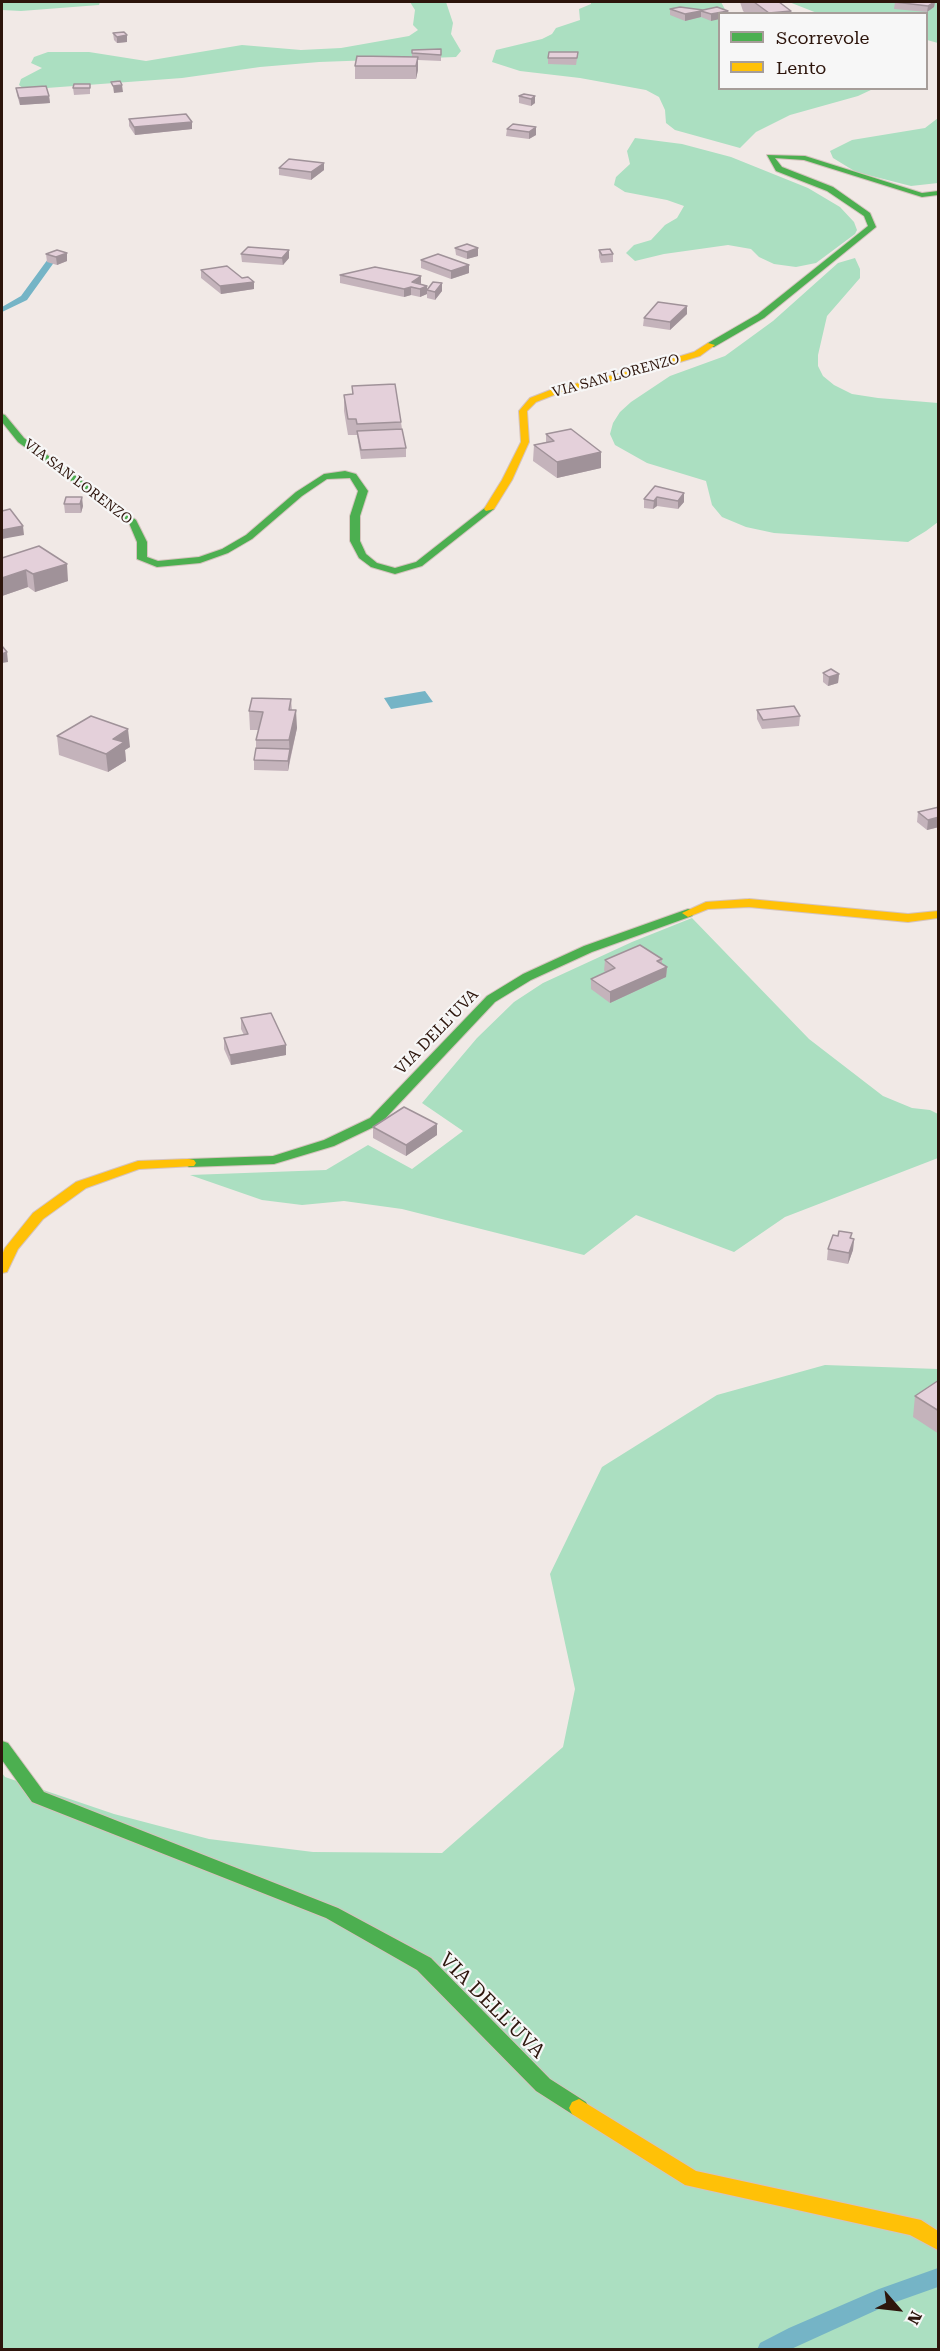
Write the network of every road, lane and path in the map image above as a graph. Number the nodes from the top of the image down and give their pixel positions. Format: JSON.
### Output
{"nodes":[{"id":1,"x":939,"y":193,"type":"edge"},
{"id":2,"x":2,"y":417,"type":"edge"},
{"id":3,"x":939,"y":915,"type":"edge"},
{"id":4,"x":2,"y":1269,"type":"edge"},
{"id":5,"x":2,"y":1749,"type":"edge"},
{"id":6,"x":939,"y":2241,"type":"edge"}],
"edges":[{"from":1,"to":2,"type":"street","name":"VIA SAN LORENZO"},
{"from":3,"to":4,"type":"street","name":"VIA DELL'UVA"},
{"from":5,"to":6,"type":"street","name":"VIA DELL'UVA"}]}
